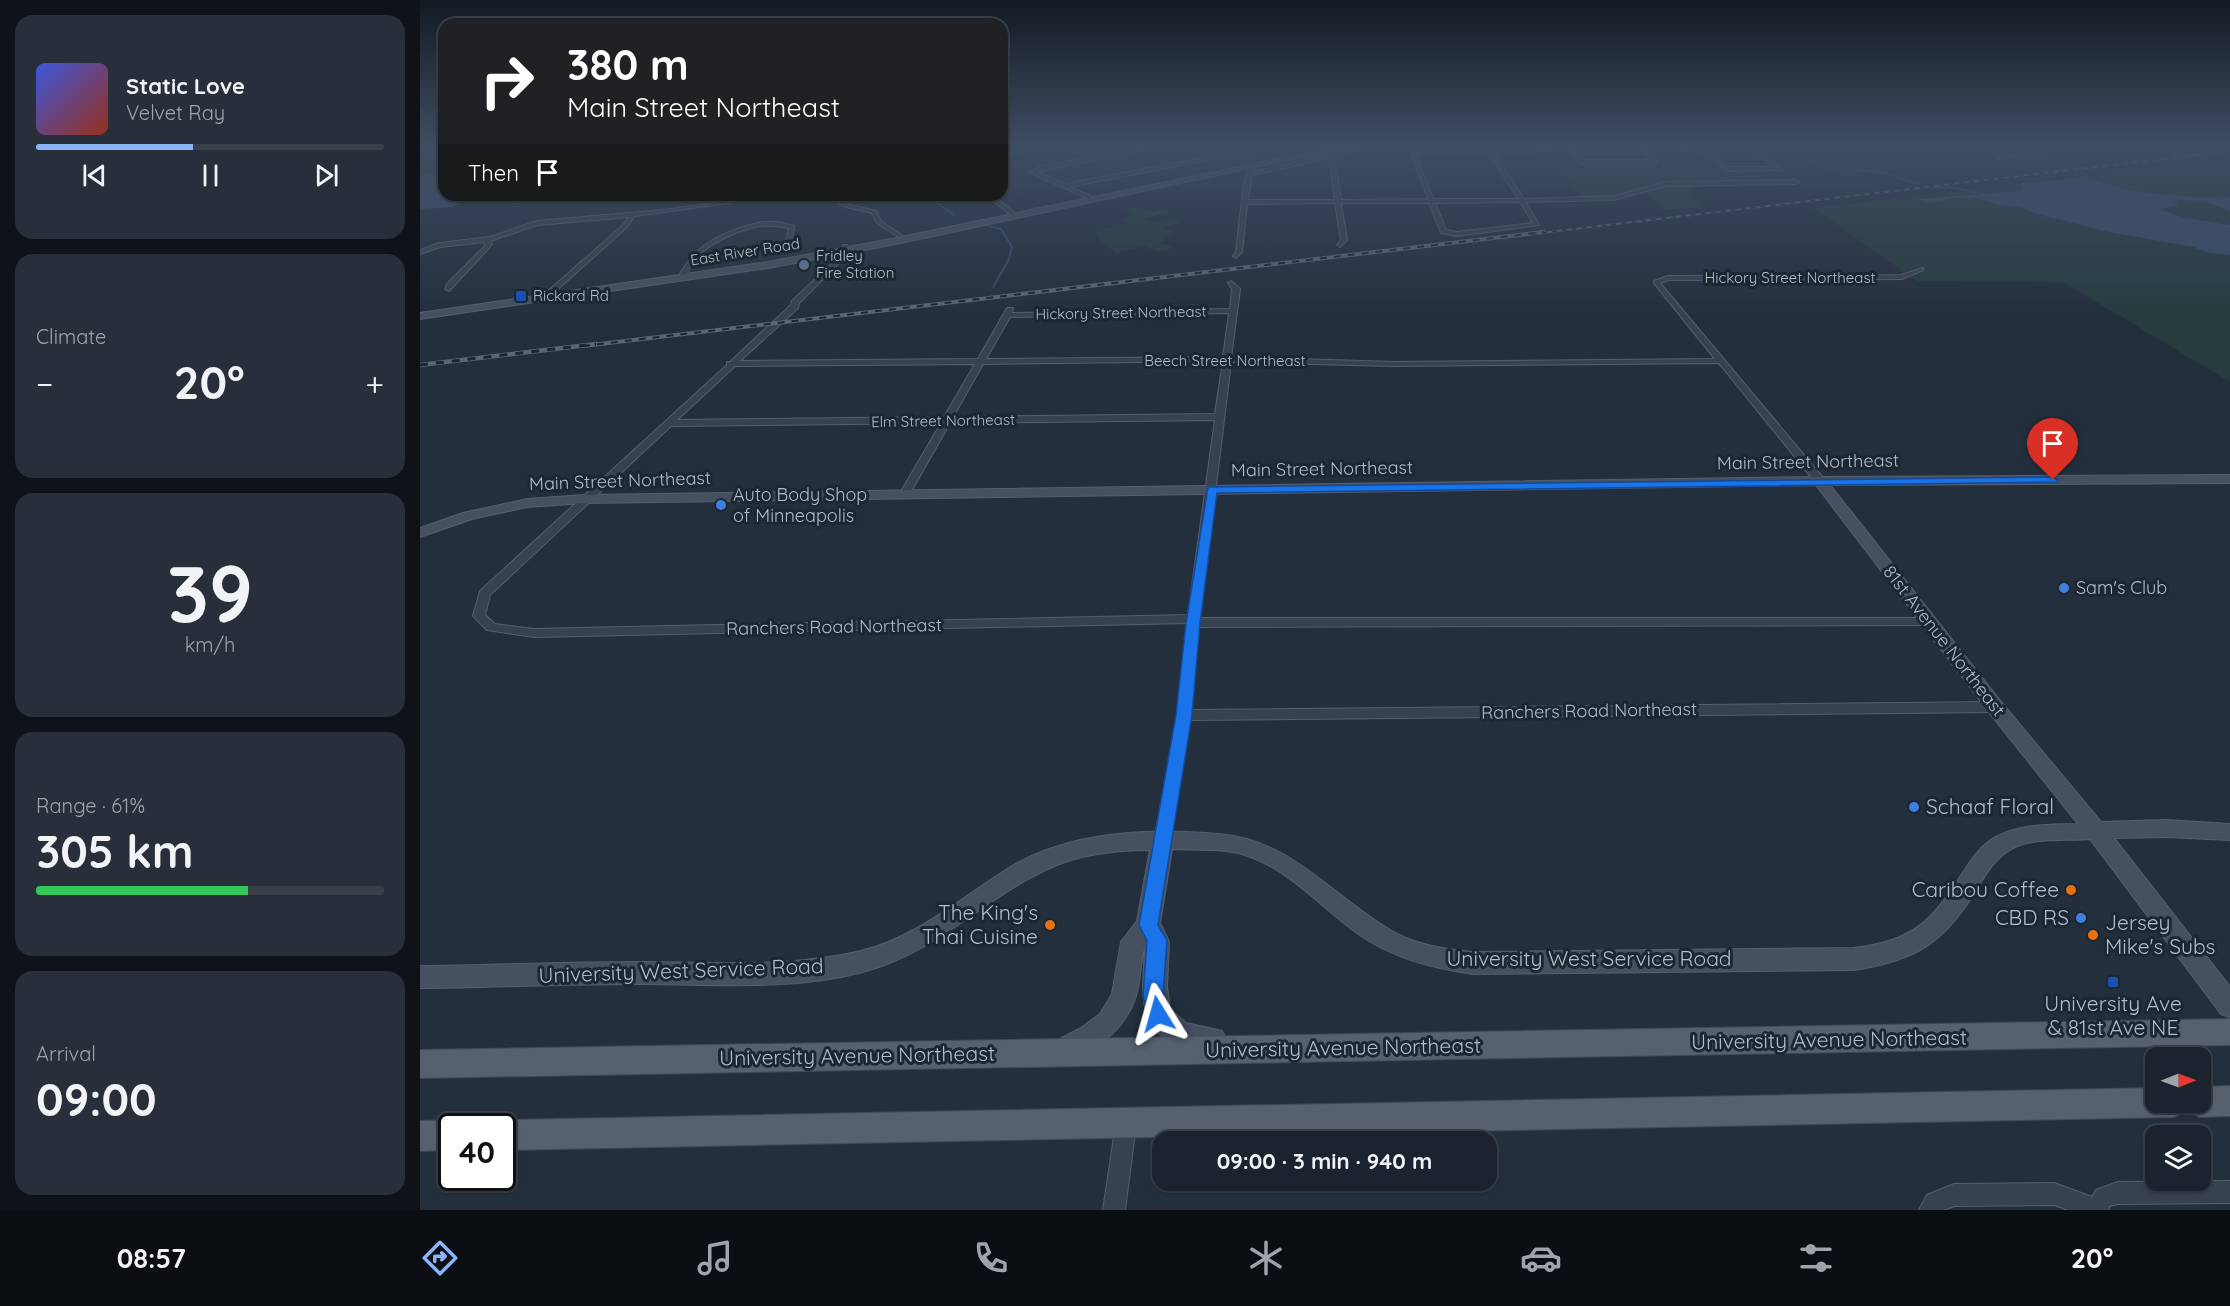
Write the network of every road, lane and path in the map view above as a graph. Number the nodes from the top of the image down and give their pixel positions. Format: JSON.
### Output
{"nodes":[{"id":1,"x":734,"y":201,"type":"edge"},
{"id":2,"x":840,"y":201,"type":"edge"},
{"id":3,"x":997,"y":201,"type":"edge"},
{"id":4,"x":1069,"y":201,"type":"edge"},
{"id":5,"x":1078,"y":201,"type":"edge"},
{"id":6,"x":1294,"y":201,"type":"edge"},
{"id":7,"x":1338,"y":201,"type":"edge"},
{"id":8,"x":1432,"y":201,"type":"edge"},
{"id":9,"x":1525,"y":201,"type":"edge"},
{"id":10,"x":1244,"y":202,"type":"joint"},
{"id":11,"x":1013,"y":214,"type":"junction"},
{"id":12,"x":633,"y":215,"type":"junction"},
{"id":13,"x":900,"y":236,"type":"junction"},
{"id":14,"x":486,"y":240,"type":"junction"},
{"id":15,"x":1340,"y":245,"type":"dead end"},
{"id":16,"x":846,"y":248,"type":"junction"},
{"id":17,"x":796,"y":249,"type":"dead end"},
{"id":18,"x":420,"y":252,"type":"edge"},
{"id":19,"x":815,"y":256,"type":"junction"},
{"id":20,"x":1236,"y":256,"type":"dead end"},
{"id":21,"x":840,"y":259,"type":"junction"},
{"id":22,"x":1921,"y":269,"type":"dead end"},
{"id":23,"x":684,"y":276,"type":"junction"},
{"id":24,"x":1658,"y":280,"type":"joint"},
{"id":25,"x":1231,"y":283,"type":"dead end"},
{"id":26,"x":449,"y":289,"type":"dead end"},
{"id":27,"x":550,"y":296,"type":"junction"},
{"id":28,"x":1233,"y":311,"type":"junction"},
{"id":29,"x":420,"y":314,"type":"edge"},
{"id":30,"x":1227,"y":359,"type":"junction"},
{"id":31,"x":1720,"y":361,"type":"junction"},
{"id":32,"x":981,"y":362,"type":"junction"},
{"id":33,"x":730,"y":364,"type":"junction"},
{"id":34,"x":1220,"y":417,"type":"junction"},
{"id":35,"x":946,"y":422,"type":"junction"},
{"id":36,"x":667,"y":423,"type":"junction"},
{"id":37,"x":2230,"y":478,"type":"edge"},
{"id":38,"x":1820,"y":481,"type":"junction"},
{"id":39,"x":1212,"y":490,"type":"junction"},
{"id":40,"x":904,"y":495,"type":"junction"},
{"id":41,"x":585,"y":499,"type":"junction"},
{"id":42,"x":420,"y":533,"type":"edge"},
{"id":43,"x":1193,"y":621,"type":"junction"},
{"id":44,"x":1929,"y":622,"type":"junction"},
{"id":45,"x":1995,"y":707,"type":"junction"},
{"id":46,"x":1184,"y":715,"type":"junction"},
{"id":47,"x":2096,"y":831,"type":"junction"},
{"id":48,"x":2230,"y":832,"type":"edge"},
{"id":49,"x":1162,"y":842,"type":"junction"},
{"id":50,"x":1148,"y":925,"type":"junction"},
{"id":51,"x":420,"y":978,"type":"edge"},
{"id":52,"x":2230,"y":1006,"type":"edge"},
{"id":53,"x":2230,"y":1032,"type":"edge"},
{"id":54,"x":1331,"y":1049,"type":"junction"},
{"id":55,"x":1059,"y":1052,"type":"junction"},
{"id":56,"x":420,"y":1064,"type":"edge"},
{"id":57,"x":2230,"y":1101,"type":"edge"},
{"id":58,"x":2211,"y":1102,"type":"edge"},
{"id":59,"x":2145,"y":1103,"type":"edge"},
{"id":60,"x":1126,"y":1124,"type":"junction"},
{"id":61,"x":516,"y":1134,"type":"edge"},
{"id":62,"x":438,"y":1135,"type":"edge"},
{"id":63,"x":420,"y":1136,"type":"edge"},
{"id":64,"x":2230,"y":1192,"type":"edge"},
{"id":65,"x":1114,"y":1210,"type":"edge"},
{"id":66,"x":1930,"y":1210,"type":"edge"},
{"id":67,"x":2097,"y":1210,"type":"edge"}],
"edges":[{"from":1,"to":12,"type":"street"},
{"from":2,"to":13,"type":"street"},
{"from":3,"to":11,"type":"street"},
{"from":4,"to":11,"type":"street","name":"East River Road"},
{"from":5,"to":11,"type":"street","name":"East River Road"},
{"from":6,"to":10,"type":"street"},
{"from":7,"to":15,"type":"street"},
{"from":8,"to":9,"type":"street"},
{"from":10,"to":20,"type":"street"},
{"from":11,"to":13,"type":"street","name":"East River Road"},
{"from":11,"to":16,"type":"street","name":"East River Road"},
{"from":12,"to":14,"type":"street"},
{"from":12,"to":27,"type":"street"},
{"from":13,"to":16,"type":"street","name":"East River Road"},
{"from":14,"to":18,"type":"street"},
{"from":14,"to":26,"type":"street"},
{"from":16,"to":19,"type":"street","name":"East River Road"},
{"from":16,"to":21,"type":"street"},
{"from":16,"to":23,"type":"street","name":"East River Road"},
{"from":17,"to":23,"type":"street"},
{"from":19,"to":21,"type":"street"},
{"from":19,"to":23,"type":"street","name":"East River Road"},
{"from":21,"to":33,"type":"street"},
{"from":22,"to":24,"type":"street","name":"Hickory Street Northeast"},
{"from":23,"to":27,"type":"street","name":"East River Road"},
{"from":24,"to":31,"type":"street","name":"81st Avenue Northeast"},
{"from":25,"to":28,"type":"street"},
{"from":27,"to":29,"type":"street","name":"East River Road"},
{"from":28,"to":30,"type":"street"},
{"from":28,"to":32,"type":"street","name":"Hickory Street Northeast"},
{"from":30,"to":31,"type":"street","name":"Beech Street Northeast"},
{"from":30,"to":32,"type":"street","name":"Beech Street Northeast"},
{"from":30,"to":34,"type":"street"},
{"from":31,"to":38,"type":"street","name":"81st Avenue Northeast"},
{"from":32,"to":33,"type":"street","name":"Beech Street Northeast"},
{"from":32,"to":35,"type":"street"},
{"from":33,"to":36,"type":"street"},
{"from":34,"to":35,"type":"street","name":"Elm Street Northeast"},
{"from":34,"to":39,"type":"street"},
{"from":35,"to":36,"type":"street","name":"Elm Street Northeast"},
{"from":35,"to":40,"type":"street"},
{"from":36,"to":41,"type":"street"},
{"from":37,"to":38,"type":"street","name":"Main Street Northeast"},
{"from":38,"to":39,"type":"street","name":"Main Street Northeast"},
{"from":38,"to":44,"type":"street","name":"81st Avenue Northeast"},
{"from":39,"to":40,"type":"street","name":"Main Street Northeast"},
{"from":39,"to":43,"type":"street"},
{"from":40,"to":41,"type":"street","name":"Main Street Northeast"},
{"from":41,"to":42,"type":"street","name":"Main Street Northeast"},
{"from":41,"to":43,"type":"street","name":"Ranchers Road Northeast"},
{"from":43,"to":44,"type":"street","name":"Ranchers Road Northeast"},
{"from":43,"to":46,"type":"street"},
{"from":44,"to":45,"type":"street","name":"81st Avenue Northeast"},
{"from":45,"to":46,"type":"street","name":"Ranchers Road Northeast"},
{"from":45,"to":47,"type":"street","name":"81st Avenue Northeast"},
{"from":46,"to":49,"type":"street"},
{"from":47,"to":48,"type":"street","name":"University West Service Road"},
{"from":47,"to":49,"type":"street","name":"University West Service Road"},
{"from":47,"to":52,"type":"street","name":"81st Avenue Northeast"},
{"from":49,"to":50,"type":"street"},
{"from":49,"to":51,"type":"street","name":"University West Service Road"},
{"from":50,"to":54,"type":"street"},
{"from":50,"to":55,"type":"street"},
{"from":53,"to":54,"type":"main road","name":"University Avenue Northeast"},
{"from":54,"to":55,"type":"main road","name":"University Avenue Northeast"},
{"from":55,"to":56,"type":"main road","name":"University Avenue Northeast"},
{"from":57,"to":58,"type":"main road"},
{"from":59,"to":60,"type":"main road"},
{"from":60,"to":61,"type":"main road"},
{"from":60,"to":65,"type":"street"},
{"from":62,"to":63,"type":"main road"},
{"from":64,"to":67,"type":"street"},
{"from":66,"to":67,"type":"street"}]}
